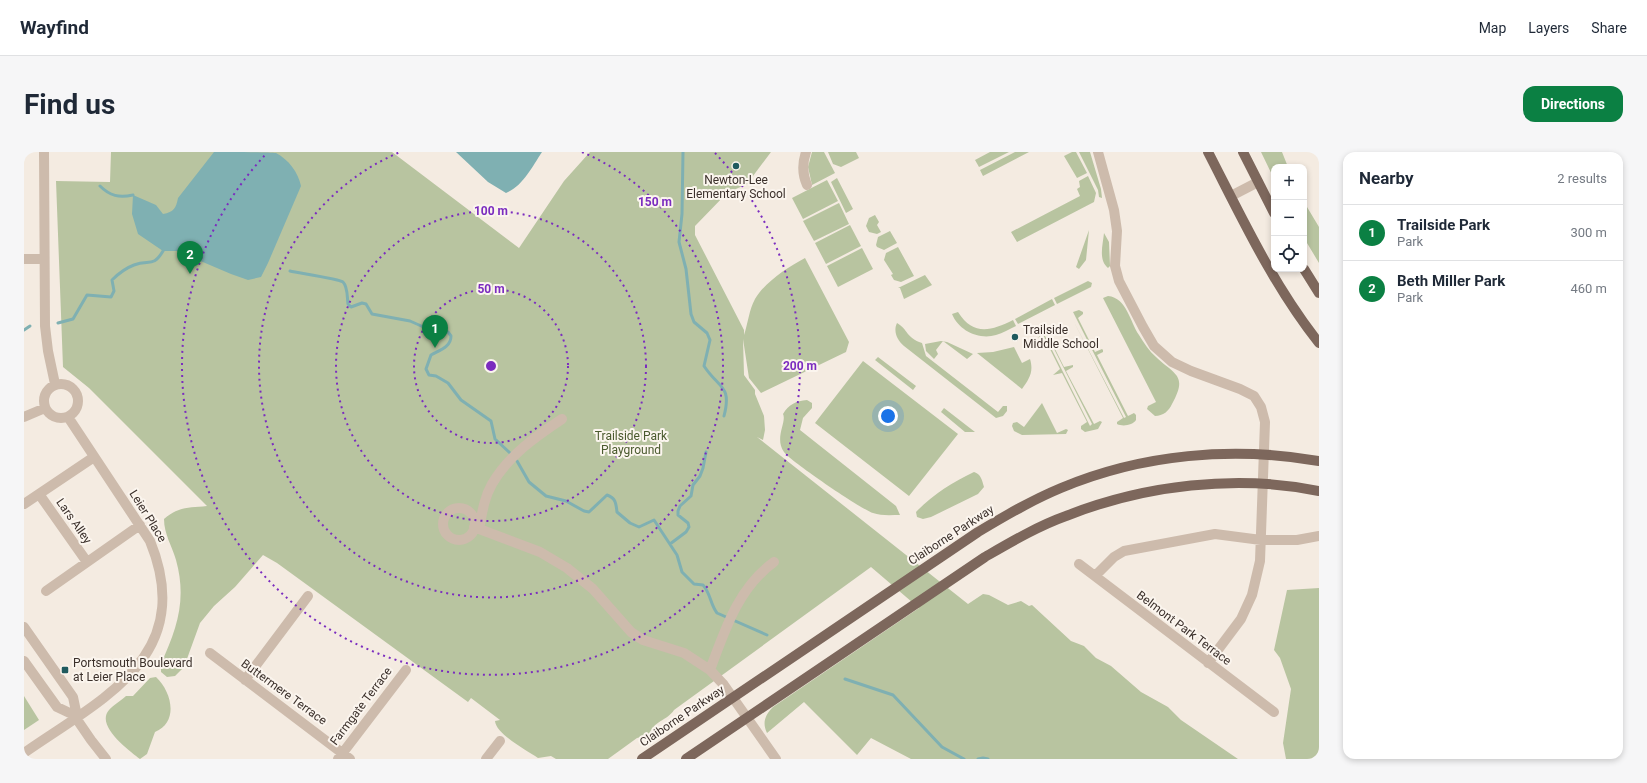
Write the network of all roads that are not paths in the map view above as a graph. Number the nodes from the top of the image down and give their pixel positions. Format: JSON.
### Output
{"nodes":[{"id":1,"x":44,"y":152,"type":"edge"},
{"id":2,"x":806,"y":152,"type":"edge"},
{"id":3,"x":1098,"y":152,"type":"edge"},
{"id":4,"x":1208,"y":152,"type":"edge"},
{"id":5,"x":1243,"y":152,"type":"edge"},
{"id":6,"x":1258,"y":182,"type":"junction"},
{"id":7,"x":807,"y":186,"type":"dead end"},
{"id":8,"x":1230,"y":196,"type":"junction"},
{"id":9,"x":1271,"y":207,"type":"edge"},
{"id":10,"x":24,"y":259,"type":"edge"},
{"id":11,"x":44,"y":259,"type":"junction"},
{"id":12,"x":1306,"y":272,"type":"edge"},
{"id":13,"x":1319,"y":293,"type":"edge"},
{"id":14,"x":1319,"y":343,"type":"edge"},
{"id":15,"x":55,"y":384,"type":"junction"},
{"id":16,"x":45,"y":408,"type":"junction"},
{"id":17,"x":24,"y":417,"type":"edge"},
{"id":18,"x":68,"y":417,"type":"junction"},
{"id":19,"x":562,"y":419,"type":"dead end"},
{"id":20,"x":1264,"y":453,"type":"junction"},
{"id":21,"x":94,"y":457,"type":"junction"},
{"id":22,"x":1319,"y":461,"type":"edge"},
{"id":23,"x":1262,"y":484,"type":"junction"},
{"id":24,"x":1319,"y":491,"type":"edge"},
{"id":25,"x":39,"y":494,"type":"junction"},
{"id":26,"x":24,"y":504,"type":"edge"},
{"id":27,"x":140,"y":525,"type":"junction"},
{"id":28,"x":1319,"y":536,"type":"edge"},
{"id":29,"x":1261,"y":540,"type":"junction"},
{"id":30,"x":87,"y":562,"type":"junction"},
{"id":31,"x":774,"y":562,"type":"dead end"},
{"id":32,"x":1079,"y":564,"type":"dead end"},
{"id":33,"x":1095,"y":576,"type":"junction"},
{"id":34,"x":46,"y":591,"type":"dead end"},
{"id":35,"x":308,"y":596,"type":"dead end"},
{"id":36,"x":24,"y":627,"type":"edge"},
{"id":37,"x":210,"y":653,"type":"dead end"},
{"id":38,"x":24,"y":661,"type":"edge"},
{"id":39,"x":1208,"y":663,"type":"junction"},
{"id":40,"x":406,"y":670,"type":"dead end"},
{"id":41,"x":710,"y":670,"type":"junction"},
{"id":42,"x":245,"y":680,"type":"junction"},
{"id":43,"x":732,"y":698,"type":"junction"},
{"id":44,"x":1274,"y":712,"type":"dead end"},
{"id":45,"x":76,"y":716,"type":"junction"},
{"id":46,"x":747,"y":718,"type":"junction"},
{"id":47,"x":500,"y":741,"type":"dead end"},
{"id":48,"x":24,"y":753,"type":"edge"},
{"id":49,"x":344,"y":757,"type":"edge"},
{"id":50,"x":106,"y":759,"type":"edge"},
{"id":51,"x":486,"y":759,"type":"edge"},
{"id":52,"x":642,"y":759,"type":"edge"},
{"id":53,"x":686,"y":759,"type":"edge"},
{"id":54,"x":776,"y":759,"type":"edge"}],
"edges":[{"from":1,"to":11,"type":"street"},
{"from":2,"to":7,"type":"street"},
{"from":3,"to":20,"type":"street"},
{"from":4,"to":8,"type":"main road"},
{"from":5,"to":6,"type":"main road"},
{"from":6,"to":8,"type":"street"},
{"from":6,"to":9,"type":"main road"},
{"from":8,"to":14,"type":"main road"},
{"from":10,"to":11,"type":"street"},
{"from":11,"to":15,"type":"street"},
{"from":12,"to":13,"type":"main road"},
{"from":15,"to":16,"type":"street"},
{"from":15,"to":18,"type":"street"},
{"from":16,"to":17,"type":"street"},
{"from":16,"to":18,"type":"street"},
{"from":18,"to":21,"type":"street","name":"Leier Place"},
{"from":19,"to":41,"type":"street"},
{"from":20,"to":22,"type":"main road","name":"Claiborne Parkway"},
{"from":20,"to":23,"type":"street"},
{"from":20,"to":43,"type":"main road","name":"Claiborne Parkway"},
{"from":21,"to":25,"type":"street","name":"Lars Alley"},
{"from":21,"to":27,"type":"street","name":"Leier Place"},
{"from":23,"to":24,"type":"main road"},
{"from":23,"to":29,"type":"street"},
{"from":23,"to":46,"type":"main road"},
{"from":25,"to":26,"type":"street","name":"Lars Alley"},
{"from":25,"to":30,"type":"street","name":"Lars Alley"},
{"from":27,"to":30,"type":"street","name":"Lars Alley"},
{"from":27,"to":45,"type":"street","name":"Leier Place"},
{"from":28,"to":29,"type":"street"},
{"from":29,"to":33,"type":"street"},
{"from":29,"to":39,"type":"street"},
{"from":30,"to":34,"type":"street","name":"Lars Alley"},
{"from":31,"to":41,"type":"street"},
{"from":32,"to":33,"type":"street","name":"Belmont Park Terrace"},
{"from":33,"to":39,"type":"street","name":"Belmont Park Terrace"},
{"from":35,"to":42,"type":"street"},
{"from":36,"to":45,"type":"street"},
{"from":37,"to":42,"type":"street","name":"Buttermere Terrace"},
{"from":38,"to":45,"type":"street"},
{"from":39,"to":44,"type":"street","name":"Belmont Park Terrace"},
{"from":40,"to":49,"type":"street","name":"Farmgate Terrace"},
{"from":41,"to":43,"type":"street"},
{"from":42,"to":49,"type":"street","name":"Buttermere Terrace"},
{"from":43,"to":46,"type":"street"},
{"from":43,"to":52,"type":"main road","name":"Claiborne Parkway"},
{"from":45,"to":48,"type":"street","name":"Leier Place"},
{"from":45,"to":50,"type":"street"},
{"from":46,"to":53,"type":"main road"},
{"from":46,"to":54,"type":"street"},
{"from":47,"to":51,"type":"street"}]}
